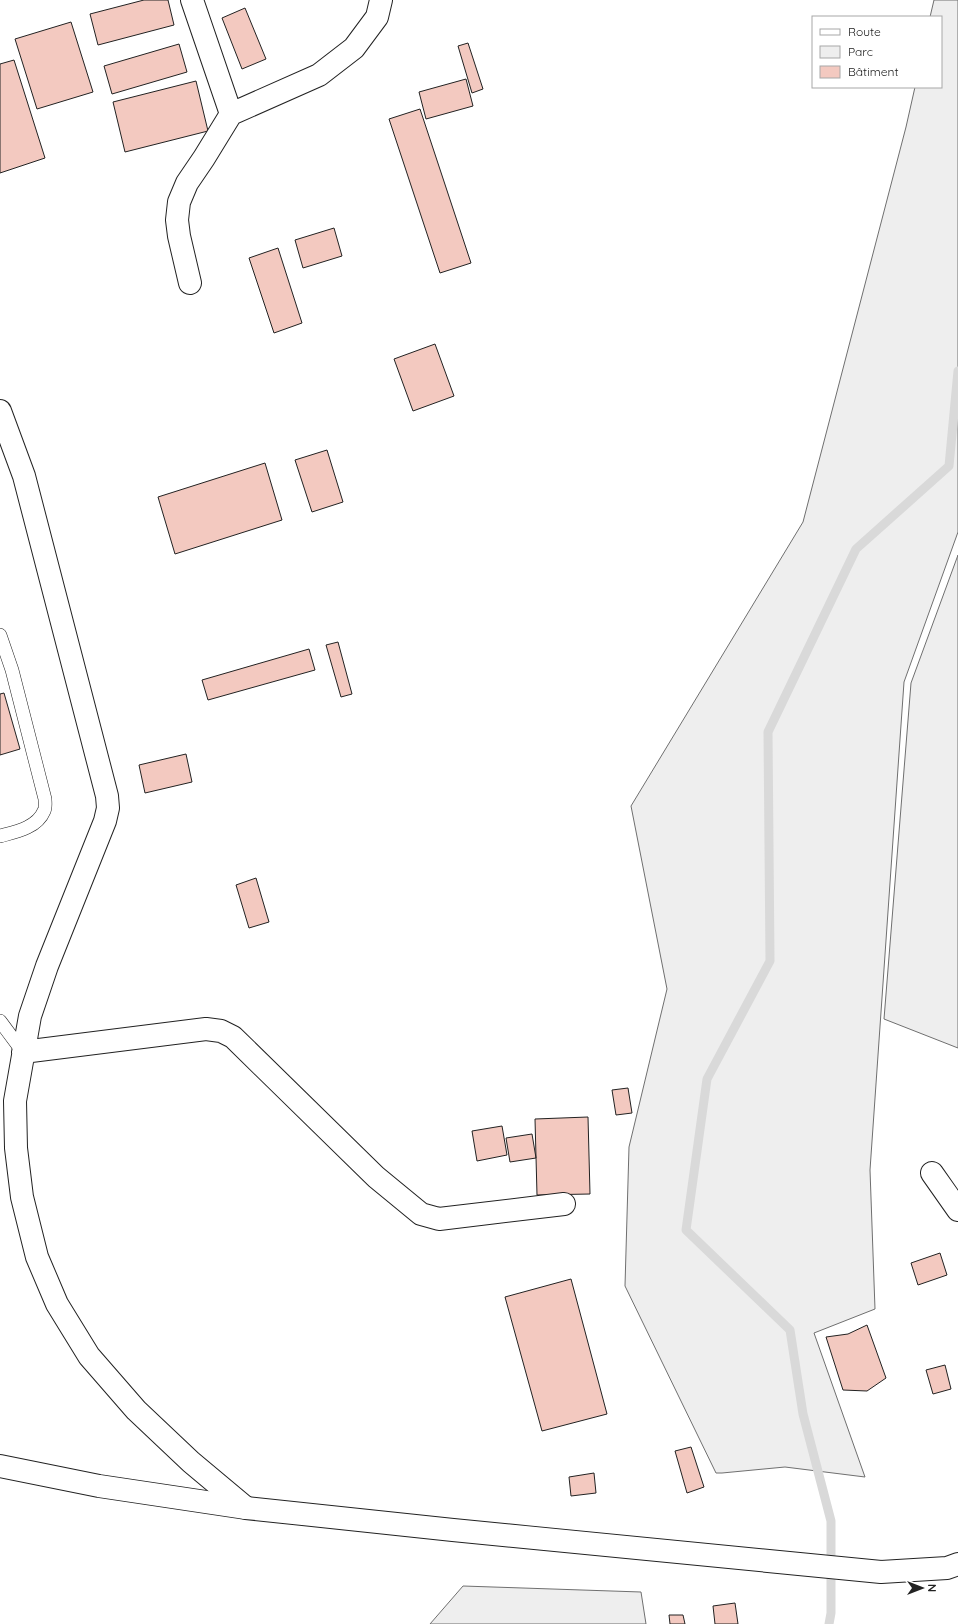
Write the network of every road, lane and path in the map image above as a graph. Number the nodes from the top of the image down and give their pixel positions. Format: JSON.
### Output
{"nodes":[{"id":1,"x":192,"y":0,"type":"edge"},
{"id":2,"x":381,"y":0,"type":"edge"},
{"id":3,"x":231,"y":114,"type":"junction"},
{"id":4,"x":190,"y":283,"type":"dead end"},
{"id":5,"x":0,"y":411,"type":"edge"},
{"id":6,"x":0,"y":635,"type":"edge"},
{"id":7,"x":0,"y":836,"type":"edge"},
{"id":8,"x":0,"y":1021,"type":"edge"},
{"id":9,"x":23,"y":1052,"type":"junction"},
{"id":10,"x":932,"y":1173,"type":"dead end"},
{"id":11,"x":564,"y":1204,"type":"dead end"},
{"id":12,"x":958,"y":1210,"type":"edge"},
{"id":13,"x":0,"y":1466,"type":"edge"},
{"id":14,"x":246,"y":1508,"type":"junction"},
{"id":15,"x":958,"y":1564,"type":"edge"}],
"edges":[{"from":1,"to":3,"type":"street"},
{"from":2,"to":3,"type":"street"},
{"from":3,"to":4,"type":"street"},
{"from":5,"to":9,"type":"street"},
{"from":6,"to":7,"type":"lane"},
{"from":8,"to":9,"type":"lane"},
{"from":9,"to":11,"type":"street"},
{"from":9,"to":14,"type":"street"},
{"from":10,"to":12,"type":"street"},
{"from":13,"to":14,"type":"street"},
{"from":14,"to":15,"type":"street"}]}
